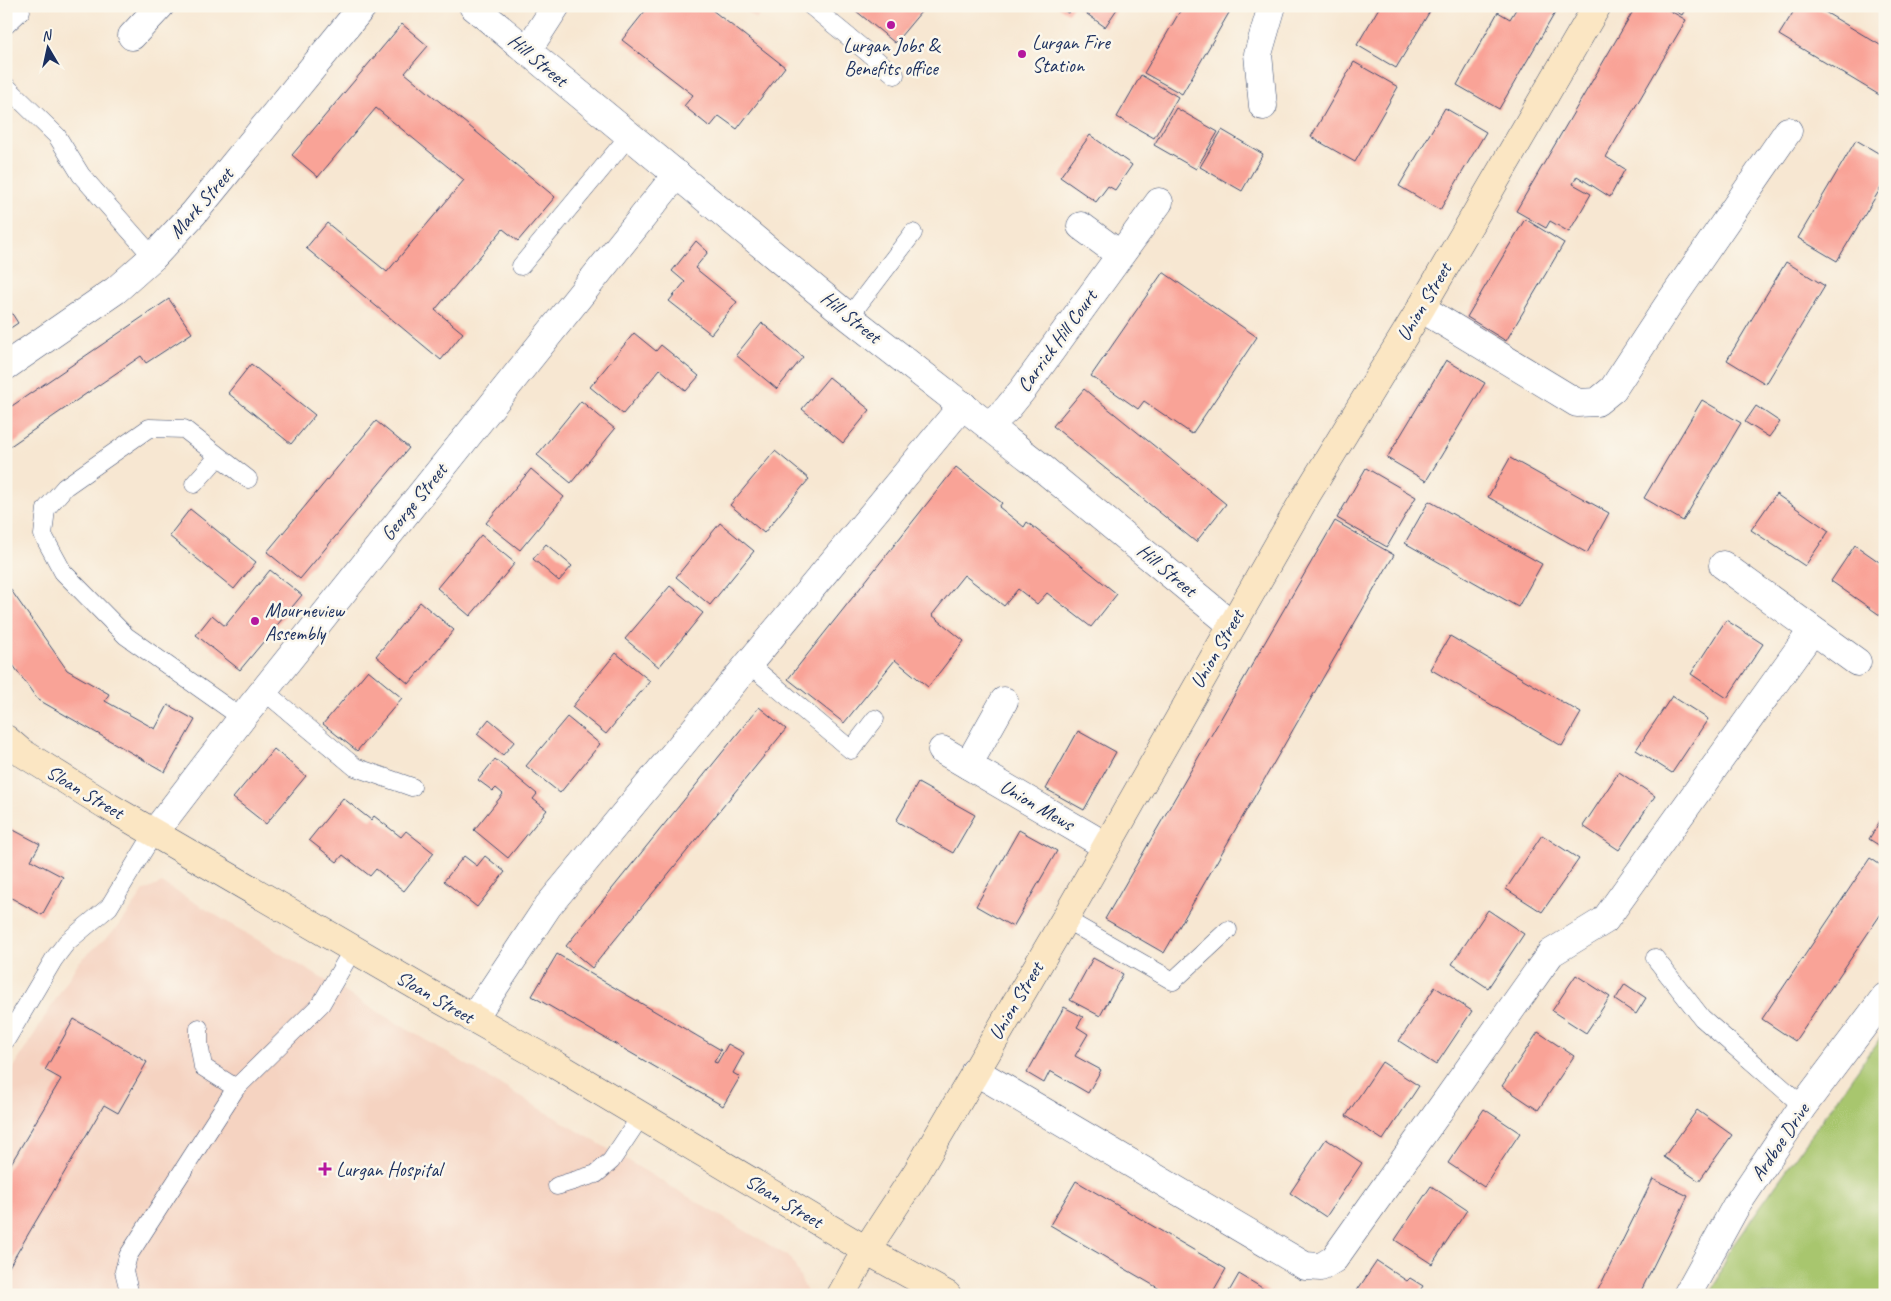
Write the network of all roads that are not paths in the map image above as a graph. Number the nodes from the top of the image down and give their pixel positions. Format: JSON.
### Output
{"nodes":[{"id":1,"x":160,"y":6,"type":"edge"},
{"id":2,"x":363,"y":6,"type":"edge"},
{"id":3,"x":473,"y":6,"type":"edge"},
{"id":4,"x":556,"y":6,"type":"edge"},
{"id":5,"x":811,"y":6,"type":"edge"},
{"id":6,"x":1272,"y":6,"type":"edge"},
{"id":7,"x":1597,"y":6,"type":"edge"},
{"id":8,"x":21,"y":11,"type":"dead end"},
{"id":9,"x":6,"y":25,"type":"edge"},
{"id":10,"x":132,"y":36,"type":"dead end"},
{"id":11,"x":527,"y":51,"type":"junction"},
{"id":12,"x":895,"y":74,"type":"dead end"},
{"id":13,"x":6,"y":86,"type":"edge"},
{"id":14,"x":1263,"y":106,"type":"dead end"},
{"id":15,"x":1788,"y":131,"type":"dead end"},
{"id":16,"x":629,"y":136,"type":"junction"},
{"id":17,"x":677,"y":174,"type":"junction"},
{"id":18,"x":1158,"y":202,"type":"dead end"},
{"id":19,"x":1081,"y":226,"type":"dead end"},
{"id":20,"x":914,"y":233,"type":"dead end"},
{"id":21,"x":1119,"y":254,"type":"junction"},
{"id":22,"x":154,"y":257,"type":"junction"},
{"id":23,"x":521,"y":266,"type":"dead end"},
{"id":24,"x":1421,"y":308,"type":"junction"},
{"id":25,"x":849,"y":317,"type":"junction"},
{"id":26,"x":6,"y":366,"type":"edge"},
{"id":27,"x":964,"y":405,"type":"junction"},
{"id":28,"x":989,"y":425,"type":"junction"},
{"id":29,"x":218,"y":458,"type":"junction"},
{"id":30,"x":248,"y":479,"type":"dead end"},
{"id":31,"x":194,"y":484,"type":"dead end"},
{"id":32,"x":1723,"y":565,"type":"dead end"},
{"id":33,"x":1231,"y":624,"type":"junction"},
{"id":34,"x":1812,"y":631,"type":"junction"},
{"id":35,"x":1857,"y":662,"type":"dead end"},
{"id":36,"x":748,"y":664,"type":"junction"},
{"id":37,"x":264,"y":691,"type":"junction"},
{"id":38,"x":1004,"y":701,"type":"dead end"},
{"id":39,"x":242,"y":718,"type":"junction"},
{"id":40,"x":875,"y":719,"type":"dead end"},
{"id":41,"x":6,"y":739,"type":"edge"},
{"id":42,"x":942,"y":750,"type":"dead end"},
{"id":43,"x":968,"y":765,"type":"junction"},
{"id":44,"x":412,"y":787,"type":"dead end"},
{"id":45,"x":154,"y":833,"type":"junction"},
{"id":46,"x":1106,"y":846,"type":"junction"},
{"id":47,"x":1065,"y":920,"type":"junction"},
{"id":48,"x":1228,"y":930,"type":"dead end"},
{"id":49,"x":353,"y":949,"type":"junction"},
{"id":50,"x":1655,"y":958,"type":"dead end"},
{"id":51,"x":1885,"y":997,"type":"edge"},
{"id":52,"x":473,"y":1019,"type":"junction"},
{"id":53,"x":199,"y":1028,"type":"dead end"},
{"id":54,"x":6,"y":1040,"type":"edge"},
{"id":55,"x":975,"y":1071,"type":"junction"},
{"id":56,"x":236,"y":1088,"type":"junction"},
{"id":57,"x":1803,"y":1106,"type":"junction"},
{"id":58,"x":641,"y":1116,"type":"junction"},
{"id":59,"x":557,"y":1186,"type":"dead end"},
{"id":60,"x":866,"y":1250,"type":"junction"},
{"id":61,"x":130,"y":1295,"type":"edge"},
{"id":62,"x":841,"y":1295,"type":"edge"},
{"id":63,"x":947,"y":1295,"type":"edge"},
{"id":64,"x":1687,"y":1295,"type":"edge"}],
"edges":[{"from":1,"to":10,"type":"street"},
{"from":2,"to":22,"type":"street","name":"Mark Street"},
{"from":3,"to":11,"type":"street","name":"Hill Street"},
{"from":4,"to":11,"type":"street"},
{"from":5,"to":12,"type":"lane"},
{"from":6,"to":14,"type":"street"},
{"from":7,"to":24,"type":"street","name":"Union Street"},
{"from":8,"to":9,"type":"lane"},
{"from":11,"to":16,"type":"street","name":"Hill Street"},
{"from":13,"to":22,"type":"lane"},
{"from":15,"to":24,"type":"street"},
{"from":16,"to":17,"type":"street","name":"Hill Street"},
{"from":16,"to":23,"type":"lane"},
{"from":17,"to":25,"type":"street","name":"Hill Street"},
{"from":17,"to":37,"type":"street","name":"George Street"},
{"from":18,"to":21,"type":"street","name":"Carrick Hill Court"},
{"from":19,"to":21,"type":"street"},
{"from":20,"to":25,"type":"lane"},
{"from":21,"to":28,"type":"street","name":"Carrick Hill Court"},
{"from":22,"to":26,"type":"street","name":"Mark Street"},
{"from":24,"to":33,"type":"street","name":"Union Street"},
{"from":25,"to":27,"type":"street","name":"Hill Street"},
{"from":27,"to":28,"type":"street","name":"Hill Street"},
{"from":27,"to":36,"type":"street"},
{"from":28,"to":33,"type":"street","name":"Hill Street"},
{"from":29,"to":30,"type":"lane"},
{"from":29,"to":31,"type":"lane"},
{"from":29,"to":39,"type":"lane"},
{"from":32,"to":34,"type":"street"},
{"from":33,"to":46,"type":"street","name":"Union Street"},
{"from":34,"to":35,"type":"street"},
{"from":34,"to":55,"type":"street"},
{"from":36,"to":40,"type":"lane"},
{"from":36,"to":52,"type":"street"},
{"from":37,"to":39,"type":"street","name":"George Street"},
{"from":37,"to":44,"type":"lane"},
{"from":38,"to":43,"type":"street"},
{"from":39,"to":45,"type":"street","name":"George Street"},
{"from":41,"to":45,"type":"street","name":"Sloan Street"},
{"from":42,"to":43,"type":"street","name":"Union Mews"},
{"from":43,"to":46,"type":"street","name":"Union Mews"},
{"from":45,"to":49,"type":"street","name":"Sloan Street"},
{"from":45,"to":54,"type":"lane"},
{"from":46,"to":47,"type":"street","name":"Union Street"},
{"from":47,"to":48,"type":"lane"},
{"from":47,"to":55,"type":"street","name":"Union Street"},
{"from":49,"to":52,"type":"street","name":"Sloan Street"},
{"from":49,"to":56,"type":"lane"},
{"from":50,"to":57,"type":"lane"},
{"from":51,"to":57,"type":"street","name":"Ardboe Drive"},
{"from":52,"to":58,"type":"street","name":"Sloan Street"},
{"from":53,"to":56,"type":"lane"},
{"from":55,"to":60,"type":"street","name":"Union Street"},
{"from":56,"to":61,"type":"lane"},
{"from":57,"to":64,"type":"street","name":"Ardboe Drive"},
{"from":58,"to":59,"type":"lane"},
{"from":58,"to":60,"type":"street","name":"Sloan Street"},
{"from":60,"to":62,"type":"street","name":"Union Street"},
{"from":60,"to":63,"type":"street","name":"Sloan Street"}]}
